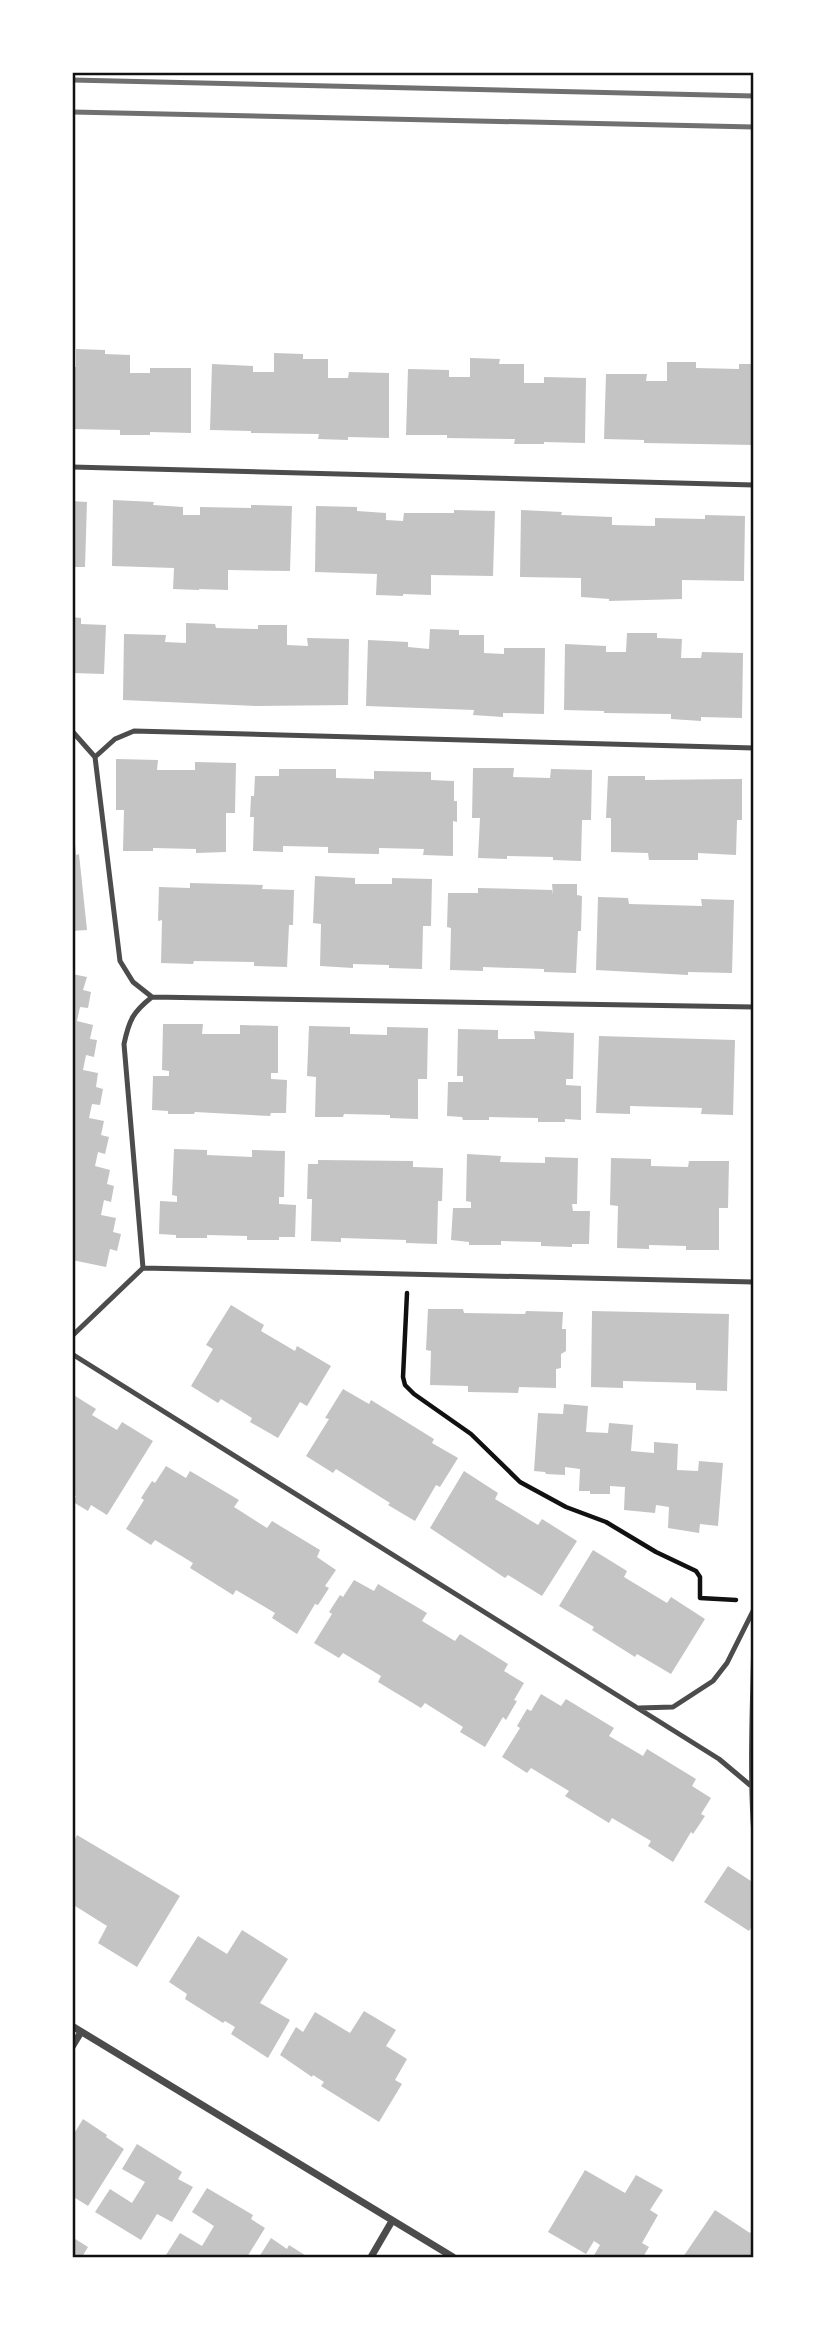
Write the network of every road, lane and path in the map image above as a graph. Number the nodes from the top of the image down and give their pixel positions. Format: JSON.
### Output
{"nodes":[{"id":1,"x":72,"y":467,"type":"edge"},
{"id":2,"x":754,"y":485,"type":"edge"},
{"id":3,"x":72,"y":731,"type":"edge"},
{"id":4,"x":754,"y":748,"type":"edge"},
{"id":5,"x":95,"y":757,"type":"junction"},
{"id":6,"x":152,"y":997,"type":"junction"},
{"id":7,"x":754,"y":1007,"type":"edge"},
{"id":8,"x":143,"y":1268,"type":"junction"},
{"id":9,"x":408,"y":1274,"type":"junction"},
{"id":10,"x":754,"y":1282,"type":"edge"},
{"id":11,"x":72,"y":1336,"type":"edge"},
{"id":12,"x":72,"y":1353,"type":"edge"},
{"id":13,"x":743,"y":1600,"type":"dead end"},
{"id":14,"x":754,"y":1609,"type":"edge"},
{"id":15,"x":754,"y":1632,"type":"edge"},
{"id":16,"x":639,"y":1708,"type":"junction"},
{"id":17,"x":750,"y":1785,"type":"junction"},
{"id":18,"x":754,"y":1835,"type":"edge"},
{"id":19,"x":72,"y":2026,"type":"edge"},
{"id":20,"x":81,"y":2032,"type":"junction"},
{"id":21,"x":72,"y":2047,"type":"edge"},
{"id":22,"x":392,"y":2221,"type":"junction"},
{"id":23,"x":371,"y":2257,"type":"edge"},
{"id":24,"x":453,"y":2257,"type":"edge"}],
"edges":[{"from":1,"to":2,"type":"lane"},
{"from":3,"to":5,"type":"lane"},
{"from":4,"to":5,"type":"lane"},
{"from":5,"to":6,"type":"lane"},
{"from":6,"to":7,"type":"lane"},
{"from":6,"to":8,"type":"lane"},
{"from":8,"to":9,"type":"lane"},
{"from":8,"to":11,"type":"lane"},
{"from":9,"to":10,"type":"lane"},
{"from":9,"to":13,"type":"path"},
{"from":12,"to":16,"type":"lane"},
{"from":14,"to":16,"type":"lane"},
{"from":15,"to":17,"type":"lane"},
{"from":16,"to":17,"type":"lane"},
{"from":17,"to":18,"type":"lane"},
{"from":19,"to":20,"type":"street"},
{"from":20,"to":21,"type":"street"},
{"from":20,"to":22,"type":"street"},
{"from":22,"to":23,"type":"street"},
{"from":22,"to":24,"type":"street"}]}
